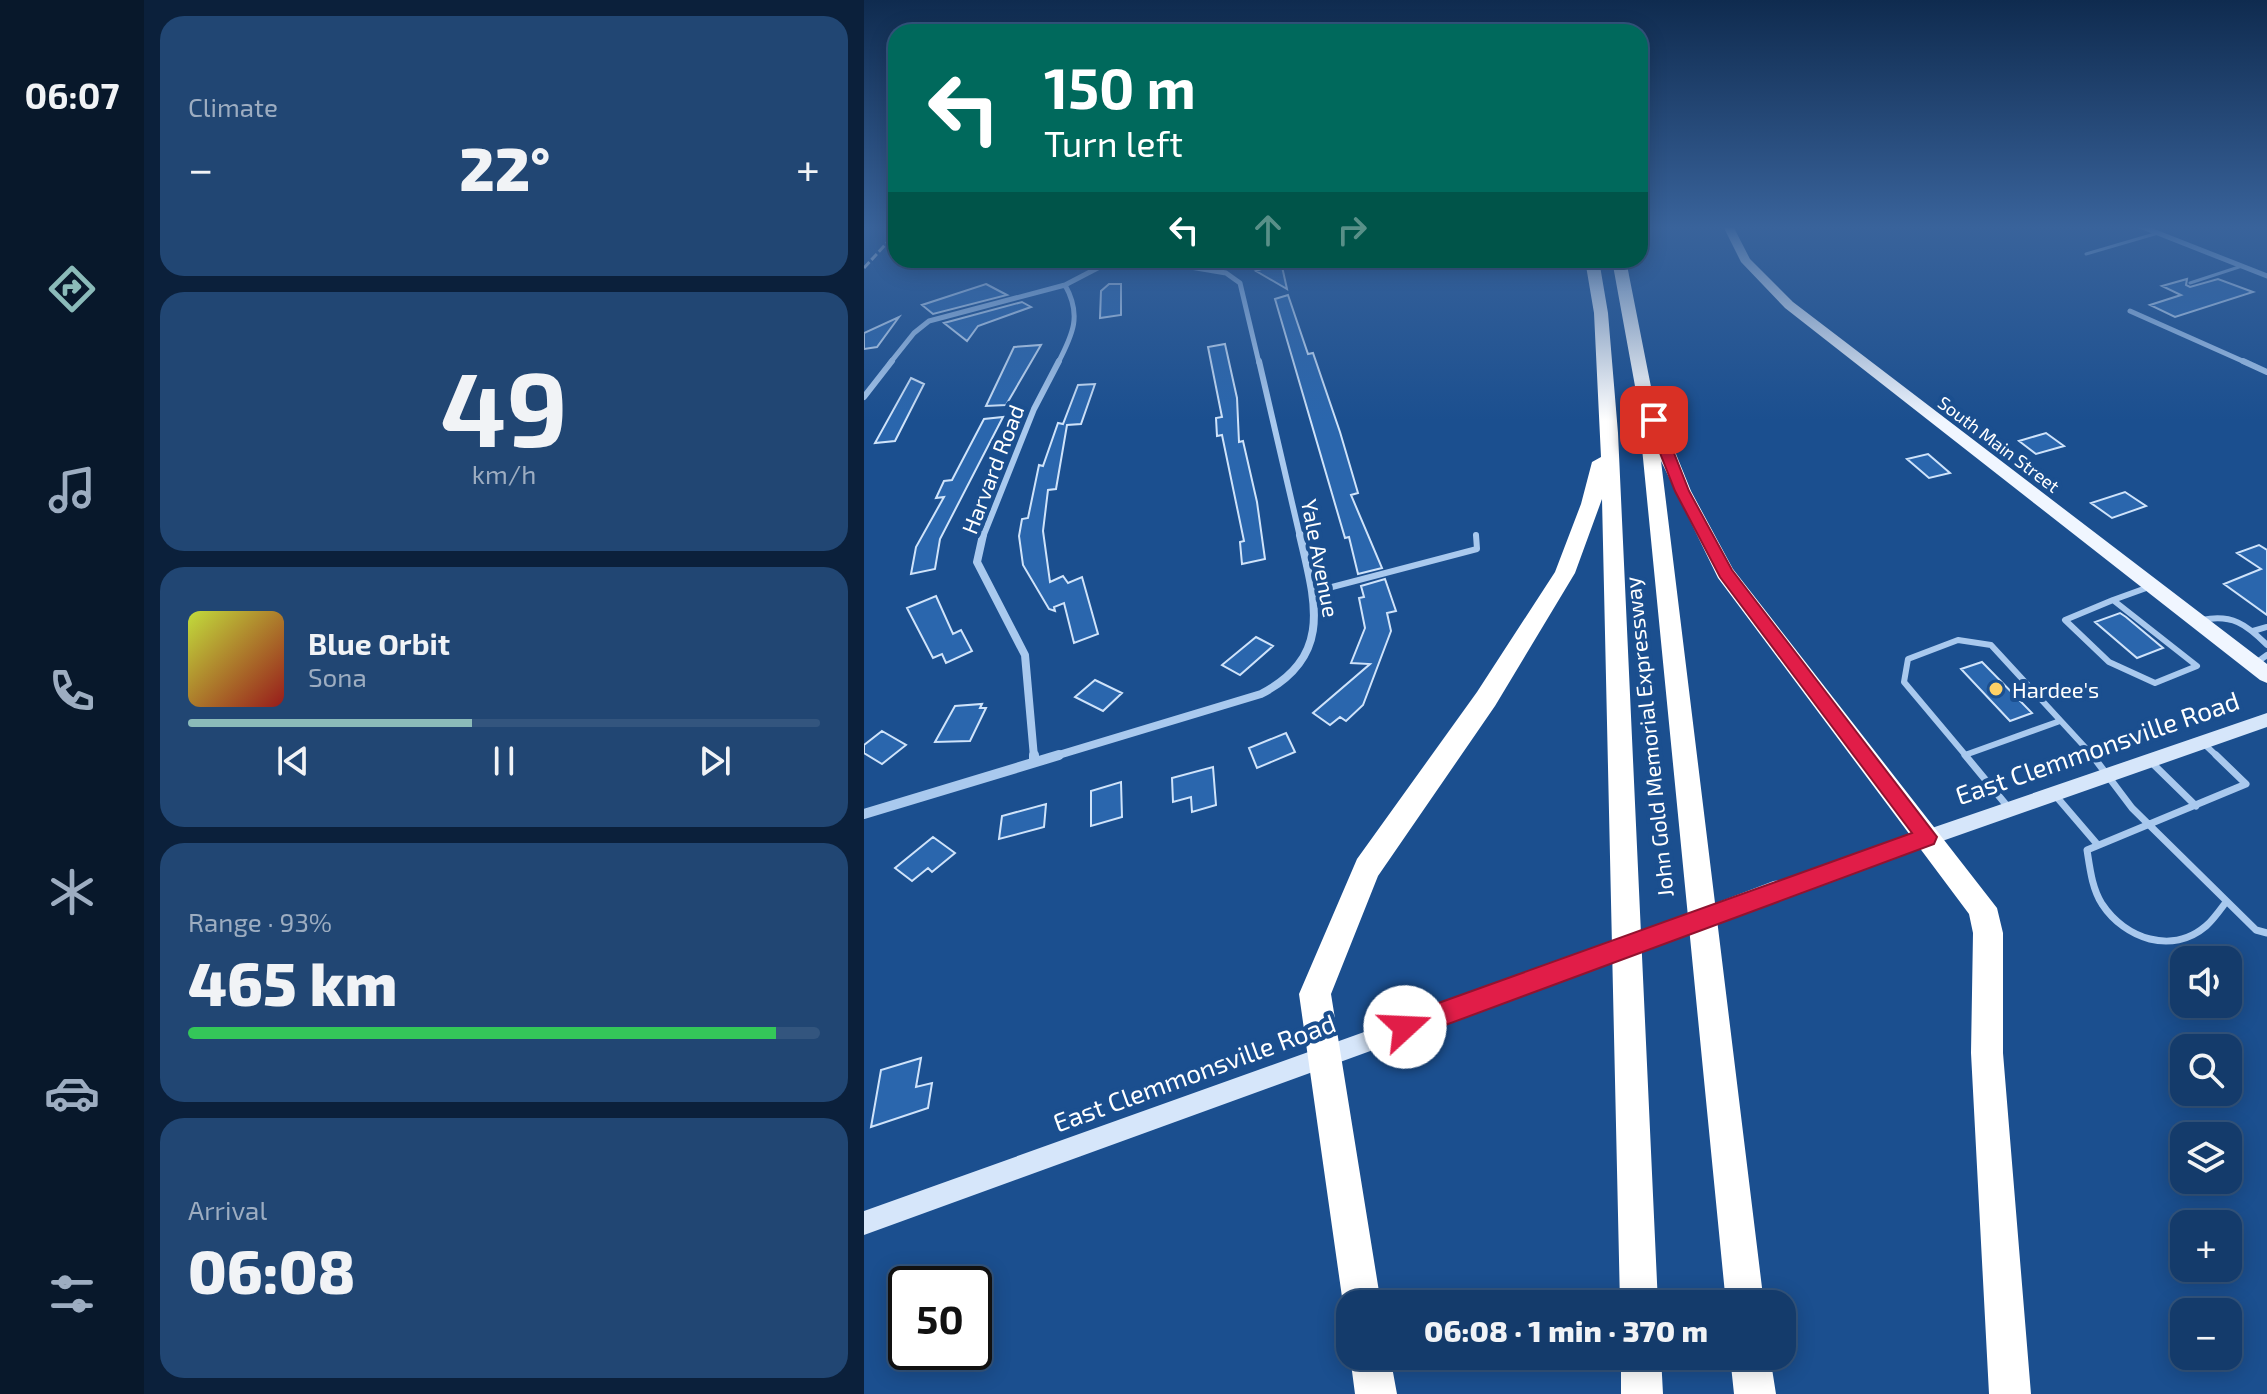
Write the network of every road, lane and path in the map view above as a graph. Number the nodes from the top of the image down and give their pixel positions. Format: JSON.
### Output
{"nodes":[{"id":1,"x":1042,"y":291,"type":"edge"},
{"id":2,"x":1068,"y":291,"type":"edge"},
{"id":3,"x":1242,"y":291,"type":"edge"},
{"id":4,"x":1597,"y":291,"type":"edge"},
{"id":5,"x":1625,"y":291,"type":"edge"},
{"id":6,"x":1775,"y":291,"type":"edge"},
{"id":7,"x":2130,"y":311,"type":"dead end"},
{"id":8,"x":2267,"y":372,"type":"edge"},
{"id":9,"x":864,"y":397,"type":"edge"},
{"id":10,"x":1645,"y":397,"type":"junction"},
{"id":11,"x":1609,"y":433,"type":"junction"},
{"id":12,"x":1476,"y":535,"type":"dead end"},
{"id":13,"x":2152,"y":586,"type":"junction"},
{"id":14,"x":1313,"y":592,"type":"junction"},
{"id":15,"x":2112,"y":599,"type":"junction"},
{"id":16,"x":2197,"y":621,"type":"junction"},
{"id":17,"x":2267,"y":627,"type":"edge"},
{"id":18,"x":2253,"y":631,"type":"junction"},
{"id":19,"x":2267,"y":645,"type":"edge"},
{"id":20,"x":2267,"y":655,"type":"edge"},
{"id":21,"x":2254,"y":665,"type":"junction"},
{"id":22,"x":2267,"y":675,"type":"edge"},
{"id":23,"x":2267,"y":720,"type":"edge"},
{"id":24,"x":2060,"y":721,"type":"junction"},
{"id":25,"x":2203,"y":743,"type":"junction"},
{"id":26,"x":1965,"y":755,"type":"junction"},
{"id":27,"x":2149,"y":760,"type":"junction"},
{"id":28,"x":1034,"y":761,"type":"junction"},
{"id":29,"x":2109,"y":774,"type":"junction"},
{"id":30,"x":2053,"y":793,"type":"junction"},
{"id":31,"x":2196,"y":806,"type":"junction"},
{"id":32,"x":2009,"y":808,"type":"junction"},
{"id":33,"x":864,"y":814,"type":"edge"},
{"id":34,"x":2148,"y":824,"type":"junction"},
{"id":35,"x":1927,"y":837,"type":"junction"},
{"id":36,"x":2097,"y":844,"type":"junction"},
{"id":37,"x":2226,"y":902,"type":"junction"},
{"id":38,"x":2267,"y":933,"type":"edge"},
{"id":39,"x":1323,"y":1057,"type":"junction"},
{"id":40,"x":864,"y":1223,"type":"edge"},
{"id":41,"x":1360,"y":1290,"type":"edge"},
{"id":42,"x":1639,"y":1290,"type":"edge"},
{"id":43,"x":1743,"y":1290,"type":"edge"},
{"id":44,"x":1372,"y":1370,"type":"edge"},
{"id":45,"x":1641,"y":1370,"type":"edge"},
{"id":46,"x":1752,"y":1370,"type":"edge"},
{"id":47,"x":1376,"y":1394,"type":"edge"},
{"id":48,"x":1642,"y":1394,"type":"edge"},
{"id":49,"x":1755,"y":1394,"type":"edge"},
{"id":50,"x":2010,"y":1394,"type":"edge"}],
"edges":[{"from":1,"to":9,"type":"street"},
{"from":2,"to":28,"type":"street","name":"Harvard Road"},
{"from":3,"to":14,"type":"street","name":"Yale Avenue"},
{"from":4,"to":11,"type":"highway","name":"John Gold Memorial Expressway"},
{"from":5,"to":10,"type":"highway","name":"John Gold Memorial Expressway"},
{"from":6,"to":13,"type":"main road","name":"South Main Street"},
{"from":7,"to":8,"type":"street"},
{"from":10,"to":35,"type":"highway"},
{"from":10,"to":43,"type":"highway","name":"John Gold Memorial Expressway"},
{"from":11,"to":39,"type":"highway"},
{"from":11,"to":42,"type":"highway","name":"John Gold Memorial Expressway"},
{"from":12,"to":14,"type":"lane"},
{"from":13,"to":15,"type":"lane"},
{"from":13,"to":16,"type":"main road","name":"South Main Street"},
{"from":14,"to":28,"type":"street","name":"Yale Avenue"},
{"from":15,"to":15,"type":"lane"},
{"from":16,"to":18,"type":"lane"},
{"from":16,"to":21,"type":"main road","name":"South Main Street"},
{"from":17,"to":18,"type":"lane"},
{"from":18,"to":19,"type":"lane"},
{"from":20,"to":21,"type":"lane"},
{"from":21,"to":22,"type":"main road","name":"South Main Street"},
{"from":23,"to":25,"type":"main road","name":"East Clemmonsville Road"},
{"from":24,"to":26,"type":"lane"},
{"from":24,"to":26,"type":"lane"},
{"from":24,"to":29,"type":"lane"},
{"from":25,"to":27,"type":"main road","name":"East Clemmonsville Road"},
{"from":25,"to":31,"type":"lane"},
{"from":26,"to":32,"type":"lane"},
{"from":27,"to":29,"type":"main road","name":"East Clemmonsville Road"},
{"from":27,"to":31,"type":"lane"},
{"from":28,"to":33,"type":"street","name":"Yale Avenue"},
{"from":29,"to":30,"type":"main road","name":"East Clemmonsville Road"},
{"from":29,"to":34,"type":"lane"},
{"from":30,"to":32,"type":"main road","name":"East Clemmonsville Road"},
{"from":30,"to":36,"type":"lane"},
{"from":31,"to":34,"type":"lane"},
{"from":32,"to":35,"type":"main road","name":"East Clemmonsville Road"},
{"from":34,"to":36,"type":"lane"},
{"from":34,"to":37,"type":"lane"},
{"from":35,"to":39,"type":"main road","name":"East Clemmonsville Road","bridge":true},
{"from":35,"to":50,"type":"highway"},
{"from":36,"to":37,"type":"lane"},
{"from":37,"to":38,"type":"lane"},
{"from":39,"to":40,"type":"main road","name":"East Clemmonsville Road"},
{"from":39,"to":41,"type":"highway"},
{"from":44,"to":47,"type":"highway"},
{"from":45,"to":48,"type":"highway"},
{"from":46,"to":49,"type":"highway"}]}
